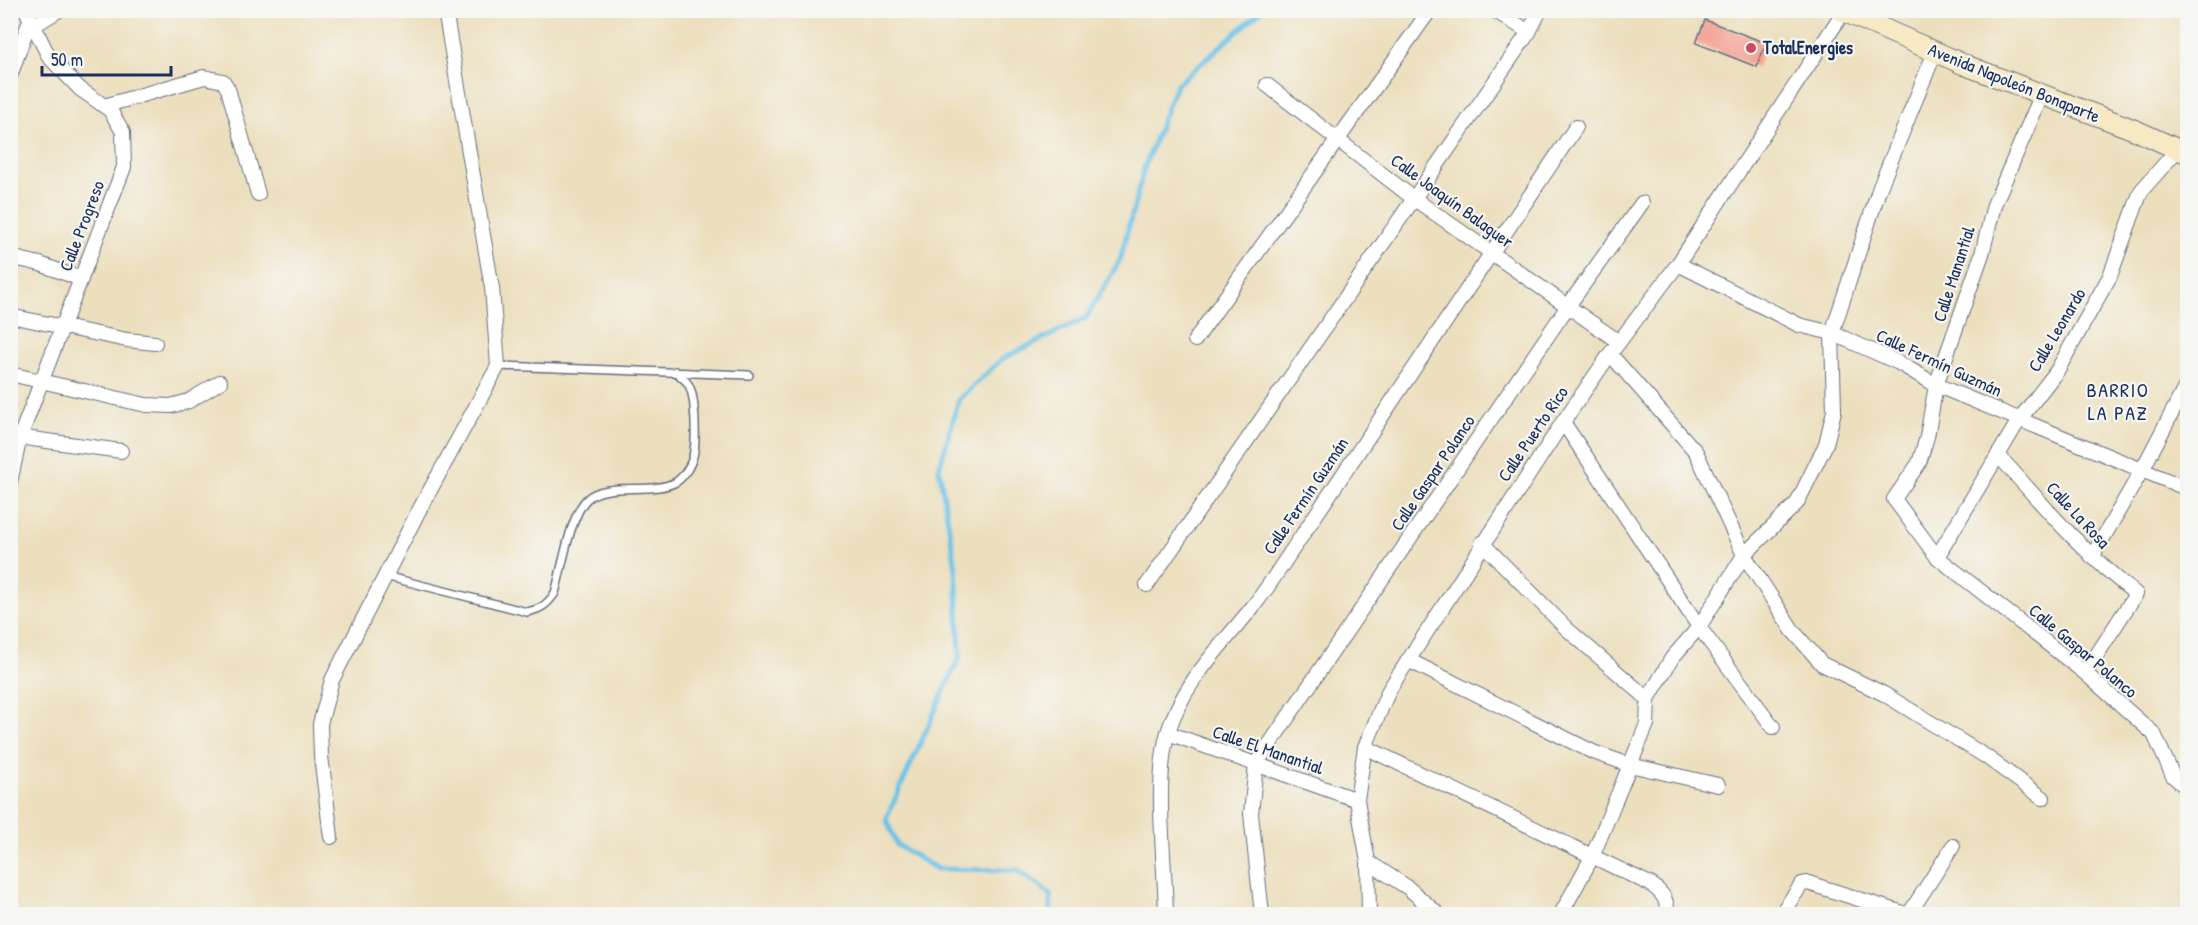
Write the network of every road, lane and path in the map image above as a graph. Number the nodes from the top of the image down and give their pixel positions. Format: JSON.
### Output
{"nodes":[{"id":1,"x":59,"y":10,"type":"edge"},
{"id":2,"x":445,"y":10,"type":"edge"},
{"id":3,"x":1430,"y":10,"type":"edge"},
{"id":4,"x":1494,"y":10,"type":"edge"},
{"id":5,"x":1540,"y":10,"type":"edge"},
{"id":6,"x":1843,"y":11,"type":"edge"},
{"id":7,"x":30,"y":19,"type":"edge"},
{"id":8,"x":1529,"y":32,"type":"junction"},
{"id":9,"x":1935,"y":52,"type":"junction"},
{"id":10,"x":14,"y":57,"type":"edge"},
{"id":11,"x":10,"y":76,"type":"edge"},
{"id":12,"x":1267,"y":85,"type":"dead end"},
{"id":13,"x":2042,"y":94,"type":"junction"},
{"id":14,"x":104,"y":106,"type":"junction"},
{"id":15,"x":1576,"y":127,"type":"dead end"},
{"id":16,"x":1339,"y":139,"type":"junction"},
{"id":17,"x":2182,"y":151,"type":"edge"},
{"id":18,"x":258,"y":194,"type":"dead end"},
{"id":19,"x":1413,"y":198,"type":"junction"},
{"id":20,"x":1642,"y":203,"type":"dead end"},
{"id":21,"x":1492,"y":253,"type":"junction"},
{"id":22,"x":10,"y":257,"type":"edge"},
{"id":23,"x":1678,"y":264,"type":"junction"},
{"id":24,"x":81,"y":279,"type":"junction"},
{"id":25,"x":1568,"y":306,"type":"junction"},
{"id":26,"x":10,"y":316,"type":"edge"},
{"id":27,"x":63,"y":327,"type":"junction"},
{"id":28,"x":1832,"y":333,"type":"junction"},
{"id":29,"x":1195,"y":340,"type":"dead end"},
{"id":30,"x":1619,"y":342,"type":"junction"},
{"id":31,"x":155,"y":344,"type":"dead end"},
{"id":32,"x":1610,"y":354,"type":"junction"},
{"id":33,"x":498,"y":366,"type":"junction"},
{"id":34,"x":675,"y":371,"type":"junction"},
{"id":35,"x":10,"y":374,"type":"edge"},
{"id":36,"x":749,"y":375,"type":"dead end"},
{"id":37,"x":42,"y":380,"type":"junction"},
{"id":38,"x":220,"y":382,"type":"dead end"},
{"id":39,"x":2187,"y":382,"type":"edge"},
{"id":40,"x":1936,"y":385,"type":"junction"},
{"id":41,"x":2019,"y":420,"type":"junction"},
{"id":42,"x":1563,"y":422,"type":"junction"},
{"id":43,"x":15,"y":436,"type":"edge"},
{"id":44,"x":121,"y":451,"type":"dead end"},
{"id":45,"x":1998,"y":455,"type":"junction"},
{"id":46,"x":2142,"y":470,"type":"junction"},
{"id":47,"x":10,"y":482,"type":"edge"},
{"id":48,"x":2187,"y":489,"type":"edge"},
{"id":49,"x":1482,"y":543,"type":"junction"},
{"id":50,"x":1744,"y":555,"type":"junction"},
{"id":51,"x":1937,"y":556,"type":"junction"},
{"id":52,"x":2092,"y":557,"type":"junction"},
{"id":53,"x":386,"y":576,"type":"junction"},
{"id":54,"x":1147,"y":585,"type":"dead end"},
{"id":55,"x":1699,"y":627,"type":"junction"},
{"id":56,"x":1408,"y":660,"type":"junction"},
{"id":57,"x":2085,"y":673,"type":"junction"},
{"id":58,"x":1648,"y":699,"type":"junction"},
{"id":59,"x":1773,"y":727,"type":"dead end"},
{"id":60,"x":1168,"y":733,"type":"junction"},
{"id":61,"x":1365,"y":747,"type":"junction"},
{"id":62,"x":1256,"y":764,"type":"junction"},
{"id":63,"x":1630,"y":765,"type":"junction"},
{"id":64,"x":1718,"y":785,"type":"dead end"},
{"id":65,"x":2187,"y":787,"type":"edge"},
{"id":66,"x":2043,"y":798,"type":"dead end"},
{"id":67,"x":1357,"y":800,"type":"junction"},
{"id":68,"x":331,"y":837,"type":"dead end"},
{"id":69,"x":1953,"y":846,"type":"dead end"},
{"id":70,"x":1592,"y":857,"type":"junction"},
{"id":71,"x":1368,"y":862,"type":"junction"},
{"id":72,"x":1166,"y":915,"type":"edge"},
{"id":73,"x":1262,"y":915,"type":"edge"},
{"id":74,"x":1369,"y":915,"type":"edge"},
{"id":75,"x":1438,"y":915,"type":"edge"},
{"id":76,"x":1561,"y":915,"type":"edge"},
{"id":77,"x":1667,"y":915,"type":"edge"},
{"id":78,"x":1781,"y":915,"type":"edge"},
{"id":79,"x":1908,"y":915,"type":"edge"}],
"edges":[{"from":1,"to":7,"type":"street"},
{"from":2,"to":33,"type":"street"},
{"from":3,"to":16,"type":"street"},
{"from":4,"to":8,"type":"street"},
{"from":5,"to":8,"type":"street"},
{"from":6,"to":9,"type":"main road","name":"Avenida Napoleón Bonaparte"},
{"from":6,"to":23,"type":"street","name":"Calle Puerto Rico"},
{"from":7,"to":10,"type":"street"},
{"from":7,"to":14,"type":"street","name":"Calle Progreso"},
{"from":8,"to":19,"type":"street"},
{"from":9,"to":13,"type":"main road","name":"Avenida Napoleón Bonaparte"},
{"from":9,"to":28,"type":"street"},
{"from":10,"to":11,"type":"street"},
{"from":12,"to":16,"type":"street","name":"Calle Joaquín Balaguer"},
{"from":13,"to":17,"type":"main road","name":"Avenida Napoleón Bonaparte"},
{"from":13,"to":40,"type":"street","name":"Calle Manantial"},
{"from":14,"to":18,"type":"street"},
{"from":14,"to":24,"type":"street","name":"Calle Progreso"},
{"from":15,"to":21,"type":"street","name":"Calle Fermín Guzmán"},
{"from":16,"to":19,"type":"street","name":"Calle Joaquín Balaguer"},
{"from":16,"to":29,"type":"street"},
{"from":17,"to":41,"type":"street","name":"Calle Leonardo"},
{"from":19,"to":21,"type":"street","name":"Calle Joaquín Balaguer"},
{"from":19,"to":54,"type":"street"},
{"from":20,"to":25,"type":"street","name":"Calle Gaspar Polanco"},
{"from":21,"to":25,"type":"street","name":"Calle Joaquín Balaguer"},
{"from":21,"to":60,"type":"street","name":"Calle Fermín Guzmán"},
{"from":22,"to":24,"type":"street"},
{"from":23,"to":28,"type":"street","name":"Calle Fermín Guzmán"},
{"from":23,"to":30,"type":"street","name":"Calle Puerto Rico"},
{"from":24,"to":27,"type":"street","name":"Calle Progreso"},
{"from":25,"to":30,"type":"street","name":"Calle Joaquín Balaguer"},
{"from":25,"to":62,"type":"street","name":"Calle Gaspar Polanco"},
{"from":26,"to":27,"type":"street"},
{"from":27,"to":31,"type":"street"},
{"from":27,"to":37,"type":"street","name":"Calle Progreso"},
{"from":28,"to":40,"type":"street","name":"Calle Fermín Guzmán"},
{"from":28,"to":50,"type":"street"},
{"from":30,"to":32,"type":"street","name":"Calle Puerto Rico"},
{"from":32,"to":42,"type":"street","name":"Calle Puerto Rico"},
{"from":32,"to":50,"type":"street"},
{"from":33,"to":34,"type":"lane"},
{"from":33,"to":53,"type":"street"},
{"from":34,"to":36,"type":"lane"},
{"from":34,"to":53,"type":"lane"},
{"from":35,"to":37,"type":"street"},
{"from":37,"to":38,"type":"street"},
{"from":37,"to":43,"type":"street","name":"Calle Progreso"},
{"from":39,"to":46,"type":"street"},
{"from":40,"to":41,"type":"street","name":"Calle Fermín Guzmán"},
{"from":40,"to":51,"type":"street","name":"Calle Manantial"},
{"from":41,"to":45,"type":"street","name":"Calle Leonardo"},
{"from":41,"to":46,"type":"street","name":"Calle Fermín Guzmán"},
{"from":42,"to":49,"type":"street","name":"Calle Puerto Rico"},
{"from":42,"to":55,"type":"street"},
{"from":43,"to":44,"type":"street"},
{"from":43,"to":47,"type":"street","name":"Calle Progreso"},
{"from":45,"to":51,"type":"street","name":"Calle Leonardo"},
{"from":45,"to":52,"type":"street","name":"Calle La Rosa"},
{"from":46,"to":48,"type":"street","name":"Calle Fermín Guzmán"},
{"from":46,"to":52,"type":"street"},
{"from":49,"to":56,"type":"street","name":"Calle Puerto Rico"},
{"from":49,"to":58,"type":"street"},
{"from":50,"to":55,"type":"street"},
{"from":50,"to":66,"type":"street"},
{"from":51,"to":57,"type":"street","name":"Calle Gaspar Polanco"},
{"from":52,"to":57,"type":"street","name":"Calle La Rosa"},
{"from":53,"to":68,"type":"street"},
{"from":55,"to":58,"type":"street"},
{"from":55,"to":59,"type":"street"},
{"from":56,"to":61,"type":"street","name":"Calle Puerto Rico"},
{"from":56,"to":63,"type":"street"},
{"from":57,"to":65,"type":"street","name":"Calle Gaspar Polanco"},
{"from":58,"to":63,"type":"street"},
{"from":60,"to":62,"type":"street","name":"Calle El Manantial"},
{"from":60,"to":72,"type":"street","name":"Calle Fermín Guzmán"},
{"from":61,"to":67,"type":"street","name":"Calle Puerto Rico"},
{"from":61,"to":70,"type":"street"},
{"from":62,"to":67,"type":"street","name":"Calle El Manantial"},
{"from":62,"to":73,"type":"street"},
{"from":63,"to":64,"type":"street"},
{"from":63,"to":70,"type":"street"},
{"from":67,"to":71,"type":"street","name":"Calle Puerto Rico"},
{"from":69,"to":79,"type":"street"},
{"from":70,"to":76,"type":"street"},
{"from":70,"to":77,"type":"street"},
{"from":71,"to":74,"type":"street","name":"Calle Puerto Rico"},
{"from":71,"to":75,"type":"street"},
{"from":78,"to":79,"type":"street"}]}
